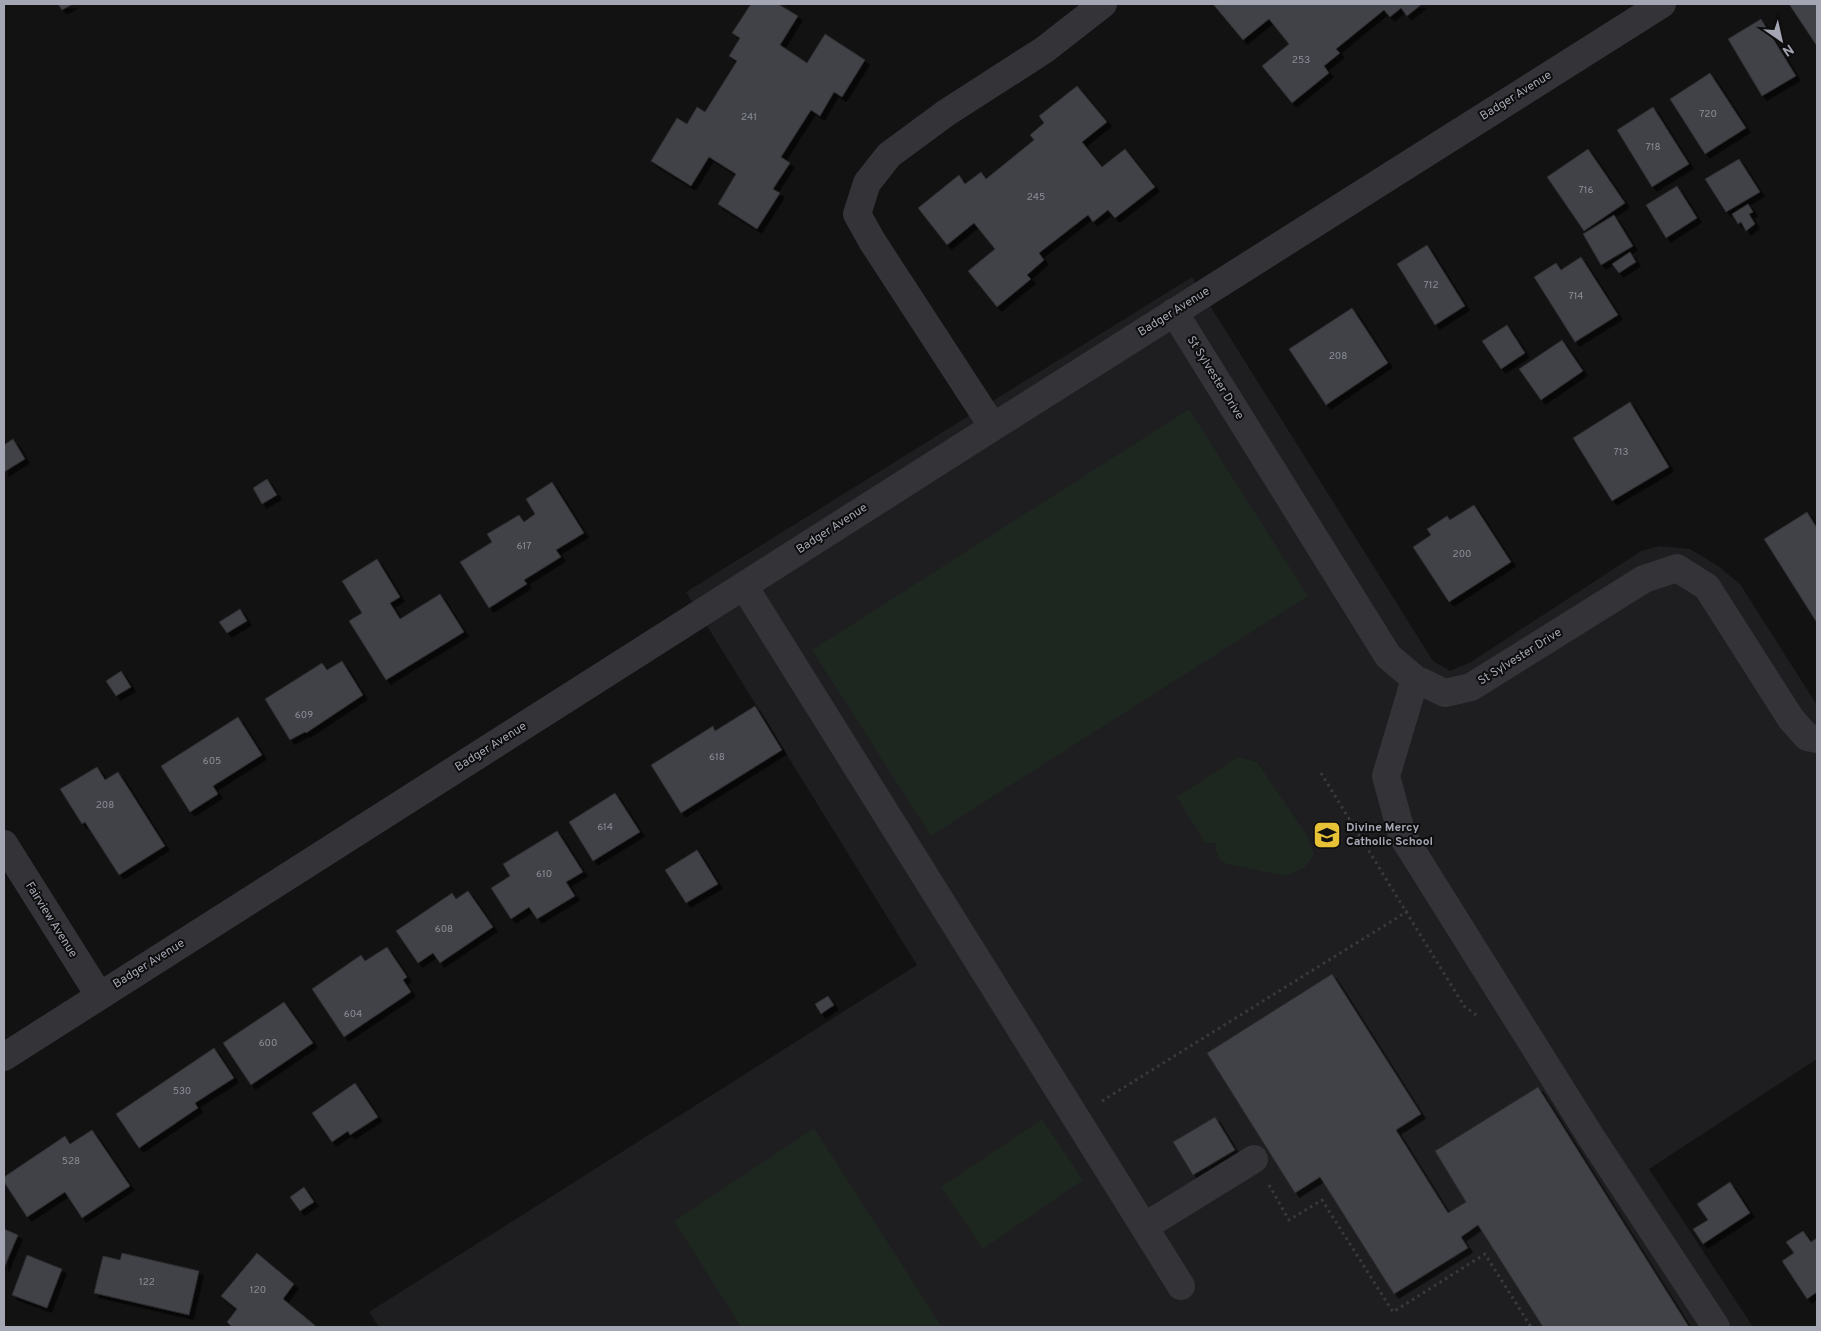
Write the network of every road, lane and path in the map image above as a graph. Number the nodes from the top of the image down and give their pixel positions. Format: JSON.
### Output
{"nodes":[{"id":1,"x":1103,"y":4,"type":"edge"},
{"id":2,"x":1662,"y":4,"type":"edge"},
{"id":3,"x":1174,"y":312,"type":"junction"},
{"id":4,"x":993,"y":426,"type":"junction"},
{"id":5,"x":744,"y":586,"type":"junction"},
{"id":6,"x":1415,"y":679,"type":"junction"},
{"id":7,"x":1817,"y":739,"type":"edge"},
{"id":8,"x":4,"y":844,"type":"edge"},
{"id":9,"x":1408,"y":911,"type":"dead end"},
{"id":10,"x":99,"y":996,"type":"junction"},
{"id":11,"x":4,"y":1057,"type":"edge"},
{"id":12,"x":1076,"y":1117,"type":"junction"},
{"id":13,"x":1254,"y":1159,"type":"joint"},
{"id":14,"x":1144,"y":1227,"type":"junction"},
{"id":15,"x":1181,"y":1286,"type":"dead end"},
{"id":16,"x":1531,"y":1327,"type":"edge"},
{"id":17,"x":1716,"y":1327,"type":"edge"}],
"edges":[{"from":1,"to":4,"type":"street"},
{"from":2,"to":3,"type":"street","name":"Badger Avenue"},
{"from":3,"to":4,"type":"street","name":"Badger Avenue"},
{"from":3,"to":6,"type":"street","name":"St Sylvester Drive"},
{"from":4,"to":5,"type":"street","name":"Badger Avenue"},
{"from":5,"to":10,"type":"street","name":"Badger Avenue"},
{"from":5,"to":12,"type":"street"},
{"from":6,"to":7,"type":"street","name":"St Sylvester Drive"},
{"from":6,"to":17,"type":"street"},
{"from":8,"to":10,"type":"street","name":"Fairview Avenue"},
{"from":9,"to":12,"type":"path"},
{"from":10,"to":11,"type":"street","name":"Badger Avenue"},
{"from":12,"to":14,"type":"street"},
{"from":13,"to":14,"type":"street"},
{"from":13,"to":16,"type":"path"},
{"from":14,"to":15,"type":"street"}]}
